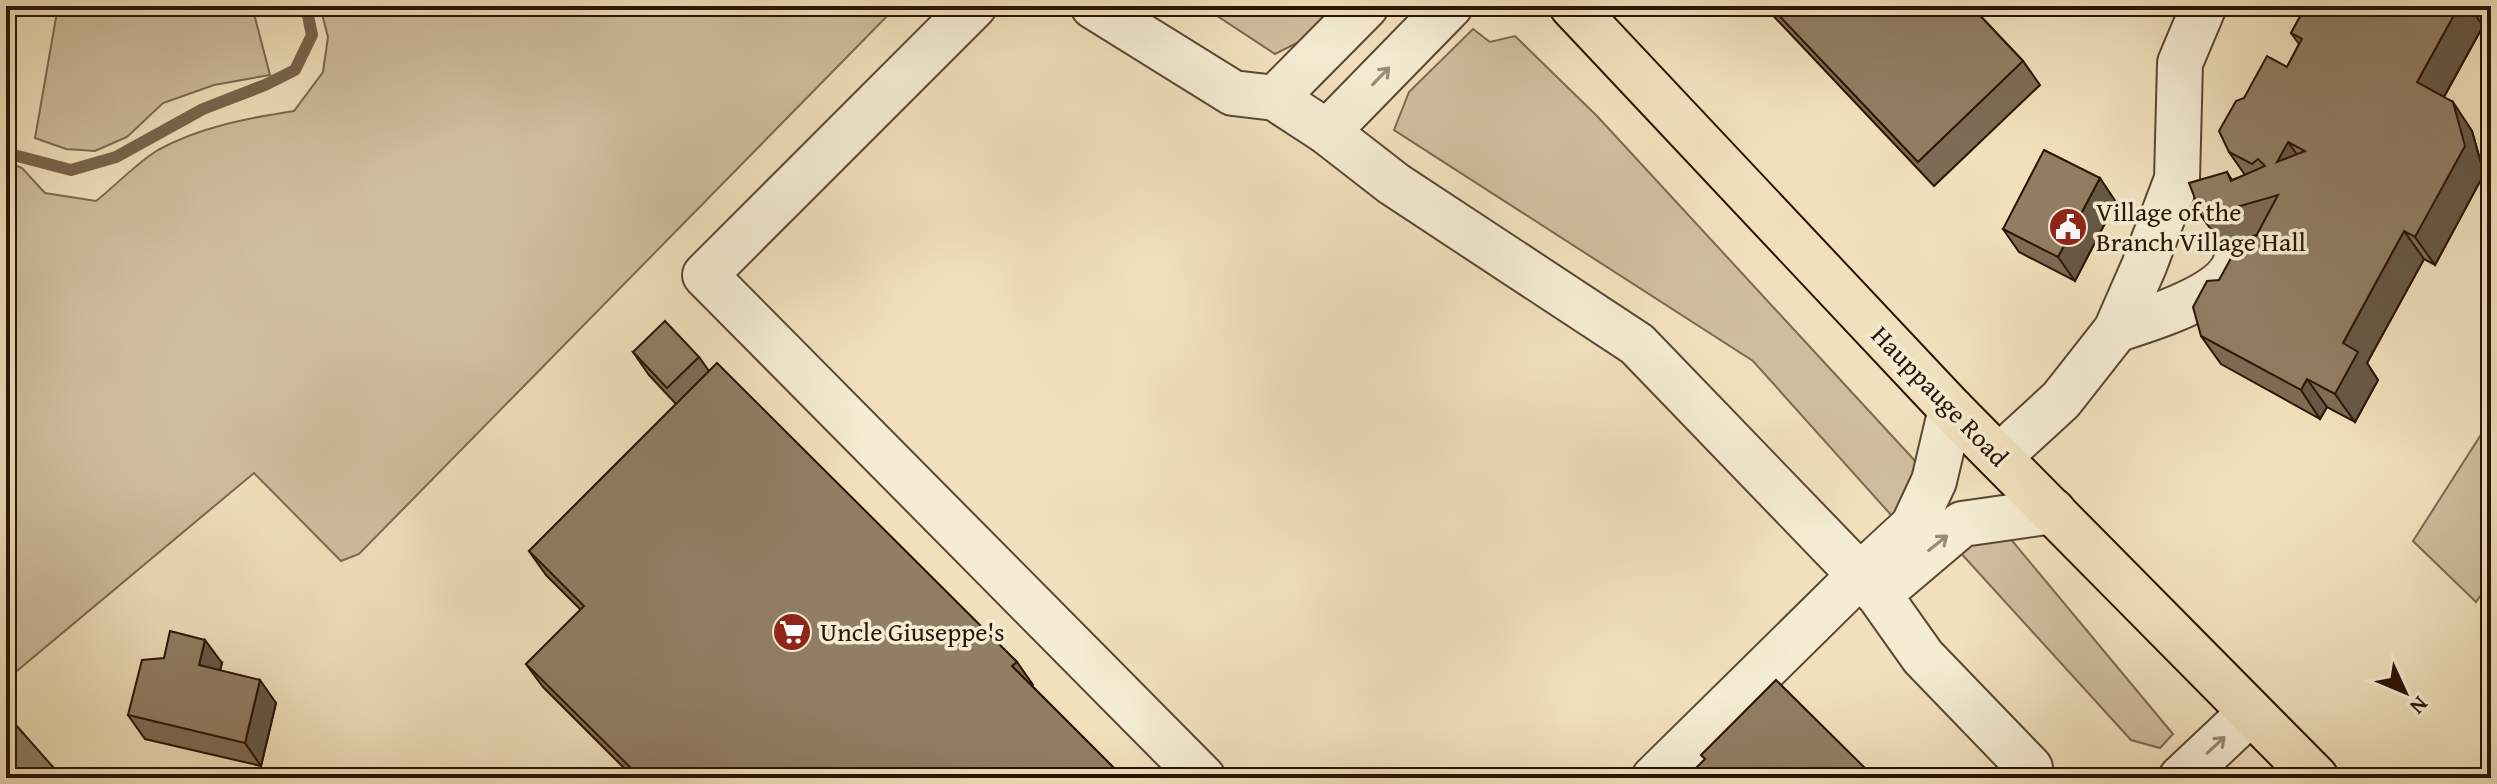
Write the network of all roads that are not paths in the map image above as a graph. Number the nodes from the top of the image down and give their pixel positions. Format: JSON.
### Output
{"nodes":[{"id":1,"x":974,"y":6,"type":"edge"},
{"id":2,"x":1093,"y":6,"type":"edge"},
{"id":3,"x":1366,"y":6,"type":"edge"},
{"id":4,"x":1450,"y":6,"type":"edge"},
{"id":5,"x":1572,"y":6,"type":"edge"},
{"id":6,"x":2204,"y":6,"type":"edge"},
{"id":7,"x":1275,"y":98,"type":"junction"},
{"id":8,"x":1327,"y":132,"type":"junction"},
{"id":9,"x":2177,"y":153,"type":"junction"},
{"id":10,"x":2213,"y":196,"type":"edge"},
{"id":11,"x":2236,"y":242,"type":"dead end"},
{"id":12,"x":2116,"y":330,"type":"junction"},
{"id":13,"x":1951,"y":409,"type":"junction"},
{"id":14,"x":1999,"y":457,"type":"junction"},
{"id":15,"x":2053,"y":511,"type":"junction"},
{"id":16,"x":1870,"y":585,"type":"junction"},
{"id":17,"x":2250,"y":713,"type":"junction"},
{"id":18,"x":2030,"y":768,"type":"dead end"},
{"id":19,"x":1203,"y":778,"type":"edge"},
{"id":20,"x":1654,"y":778,"type":"edge"},
{"id":21,"x":2181,"y":778,"type":"edge"},
{"id":22,"x":2316,"y":778,"type":"edge"}],
"edges":[{"from":1,"to":19,"type":"lane"},
{"from":2,"to":7,"type":"lane"},
{"from":3,"to":7,"type":"lane"},
{"from":8,"to":4,"type":"lane","one_way":true},
{"from":5,"to":13,"type":"main road","name":"Hauppauge Road"},
{"from":6,"to":9,"type":"lane"},
{"from":7,"to":8,"type":"lane"},
{"from":8,"to":16,"type":"lane"},
{"from":9,"to":10,"type":"lane"},
{"from":9,"to":12,"type":"lane"},
{"from":11,"to":12,"type":"lane"},
{"from":12,"to":14,"type":"lane"},
{"from":13,"to":14,"type":"main road","name":"Hauppauge Road"},
{"from":13,"to":16,"type":"lane"},
{"from":14,"to":15,"type":"main road","name":"Hauppauge Road"},
{"from":16,"to":15,"type":"lane","one_way":true},
{"from":15,"to":17,"type":"main road","name":"Hauppauge Road"},
{"from":16,"to":18,"type":"lane"},
{"from":16,"to":20,"type":"lane"},
{"from":21,"to":17,"type":"lane","one_way":true},
{"from":17,"to":22,"type":"main road","name":"Hauppauge Road"}]}
